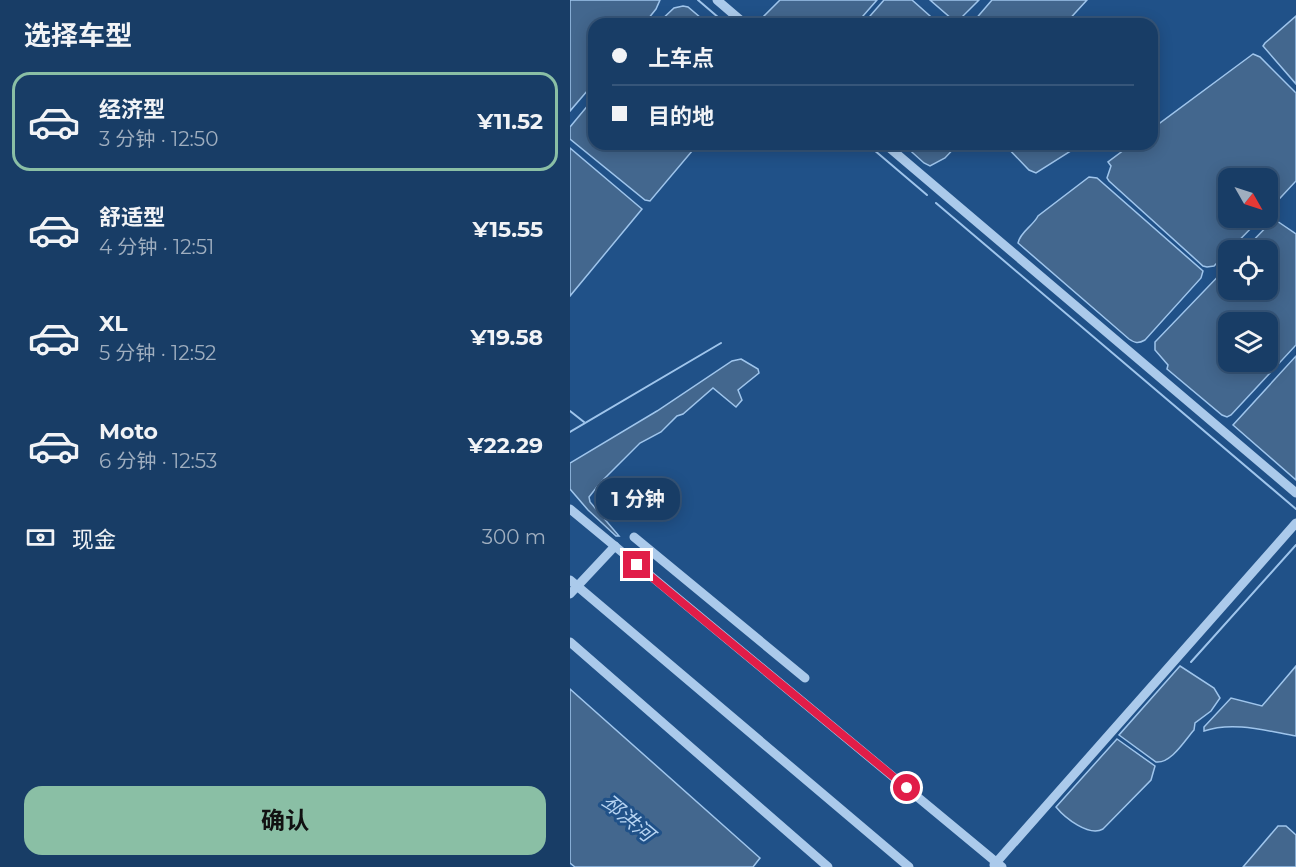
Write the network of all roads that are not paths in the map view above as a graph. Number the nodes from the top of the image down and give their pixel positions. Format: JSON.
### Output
{"nodes":[{"id":1,"x":717,"y":0,"type":"edge"},
{"id":2,"x":738,"y":18,"type":"edge"},
{"id":3,"x":892,"y":150,"type":"edge"},
{"id":4,"x":1296,"y":492,"type":"edge"},
{"id":5,"x":570,"y":509,"type":"edge"},
{"id":6,"x":1296,"y":523,"type":"edge"},
{"id":7,"x":634,"y":537,"type":"dead end"},
{"id":8,"x":615,"y":546,"type":"junction"},
{"id":9,"x":574,"y":583,"type":"edge"},
{"id":10,"x":570,"y":594,"type":"edge"},
{"id":11,"x":571,"y":642,"type":"edge"},
{"id":12,"x":805,"y":678,"type":"dead end"},
{"id":13,"x":997,"y":866,"type":"edge"},
{"id":14,"x":828,"y":867,"type":"edge"},
{"id":15,"x":909,"y":867,"type":"edge"}],
"edges":[{"from":1,"to":2,"type":"street"},
{"from":3,"to":4,"type":"street"},
{"from":5,"to":8,"type":"street"},
{"from":6,"to":13,"type":"street"},
{"from":7,"to":12,"type":"street"},
{"from":8,"to":9,"type":"street"},
{"from":8,"to":13,"type":"street"},
{"from":9,"to":10,"type":"street"},
{"from":9,"to":15,"type":"street"},
{"from":11,"to":14,"type":"street"}]}
